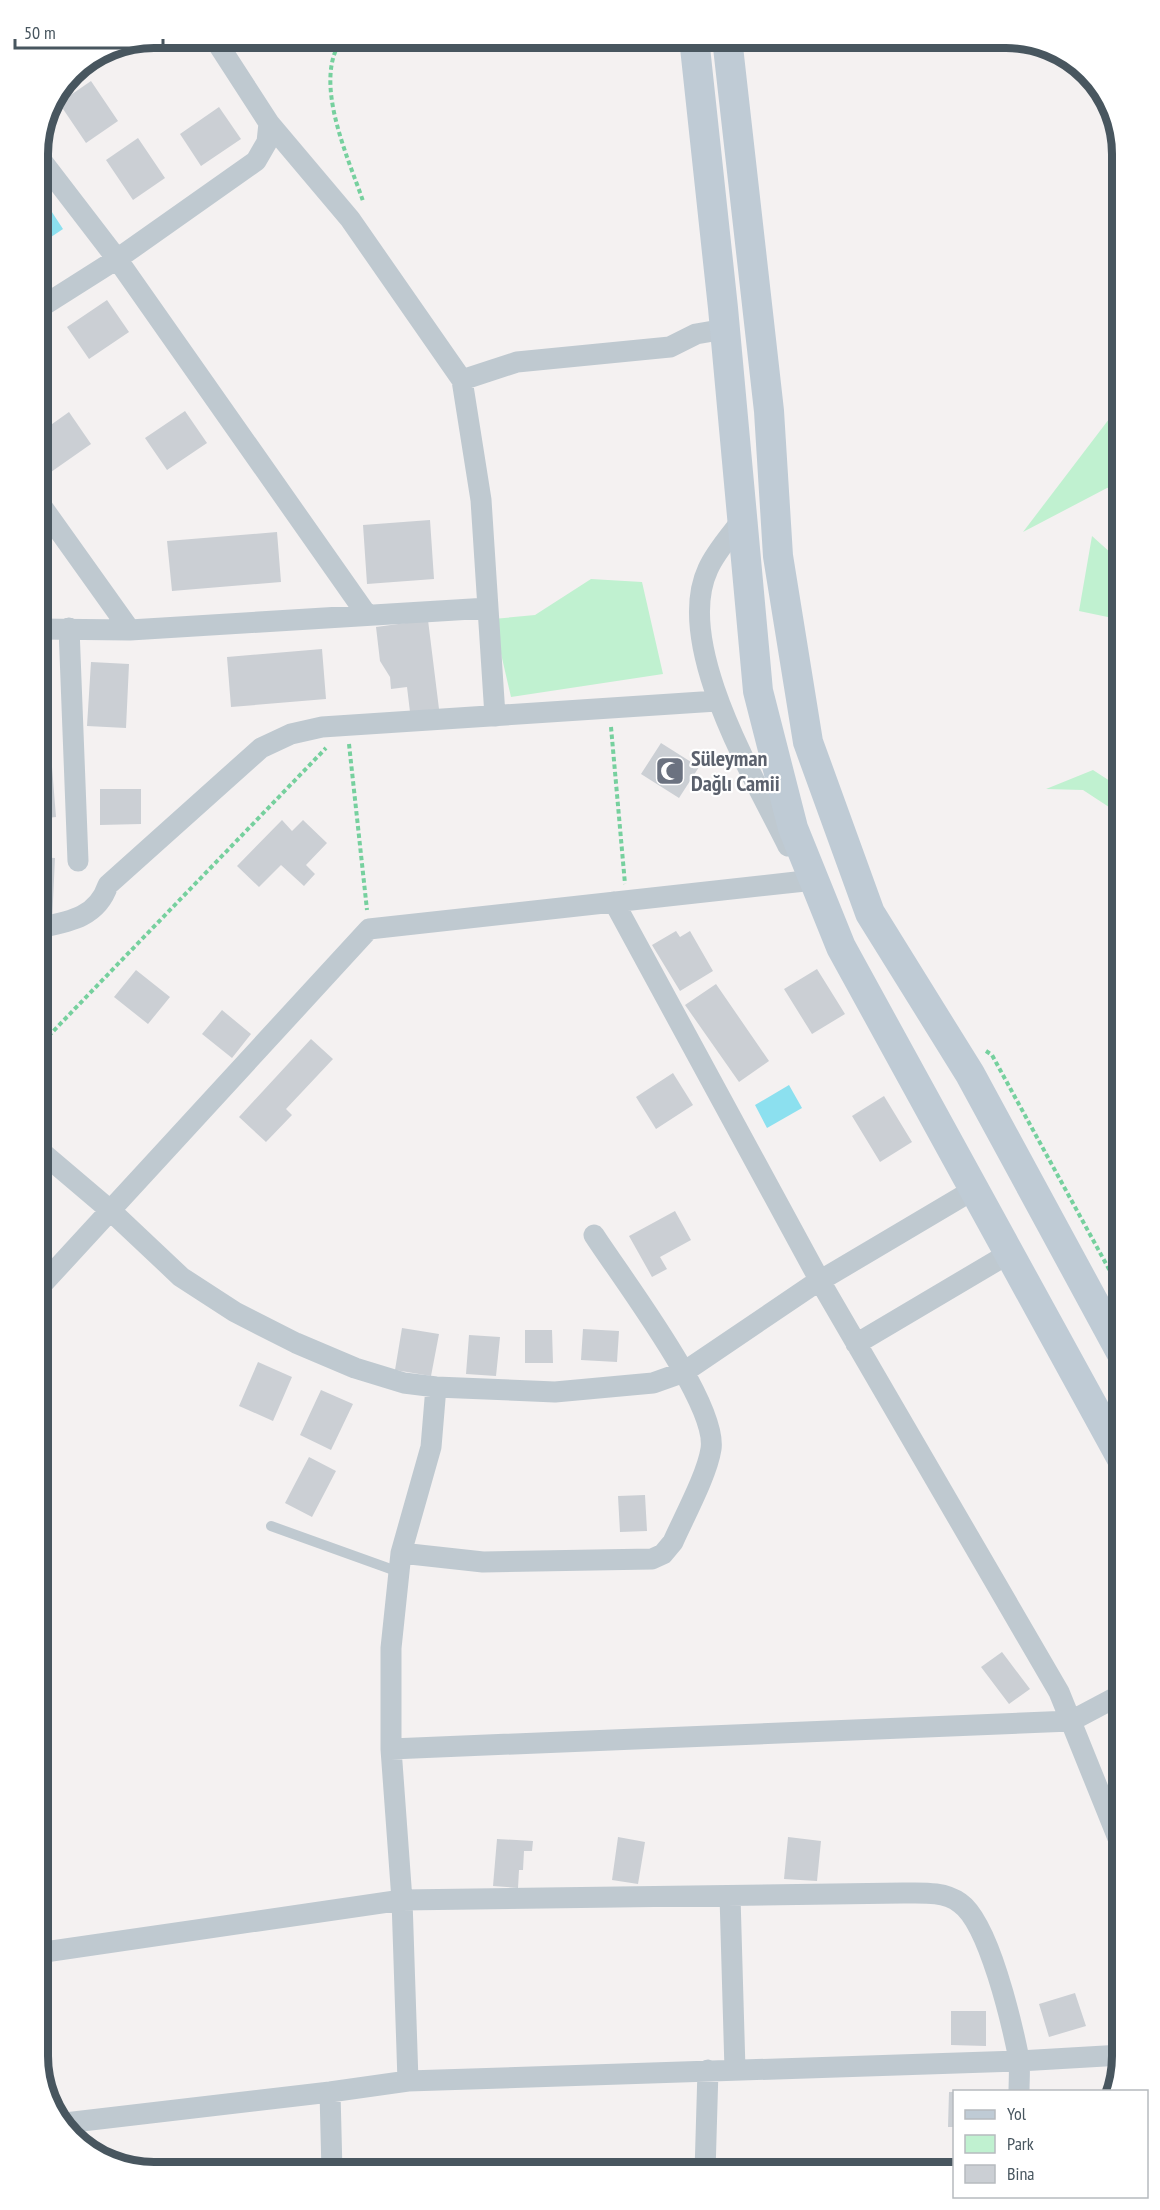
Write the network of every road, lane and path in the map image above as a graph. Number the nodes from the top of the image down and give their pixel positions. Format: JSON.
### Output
{"nodes":[{"id":1,"x":220,"y":48,"type":"edge"},
{"id":2,"x":335,"y":48,"type":"edge"},
{"id":3,"x":695,"y":48,"type":"edge"},
{"id":4,"x":728,"y":48,"type":"edge"},
{"id":5,"x":269,"y":123,"type":"junction"},
{"id":6,"x":48,"y":169,"type":"edge"},
{"id":7,"x":364,"y":204,"type":"dead end"},
{"id":8,"x":117,"y":259,"type":"junction"},
{"id":9,"x":48,"y":303,"type":"edge"},
{"id":10,"x":725,"y":329,"type":"junction"},
{"id":11,"x":462,"y":380,"type":"junction"},
{"id":12,"x":48,"y":515,"type":"edge"},
{"id":13,"x":742,"y":520,"type":"junction"},
{"id":14,"x":488,"y":608,"type":"junction"},
{"id":15,"x":367,"y":615,"type":"junction"},
{"id":16,"x":69,"y":628,"type":"junction"},
{"id":17,"x":48,"y":629,"type":"edge"},
{"id":18,"x":130,"y":630,"type":"junction"},
{"id":19,"x":717,"y":701,"type":"junction"},
{"id":20,"x":610,"y":708,"type":"junction"},
{"id":21,"x":495,"y":716,"type":"junction"},
{"id":22,"x":347,"y":726,"type":"junction"},
{"id":23,"x":78,"y":861,"type":"dead end"},
{"id":24,"x":805,"y":881,"type":"junction"},
{"id":25,"x":620,"y":902,"type":"junction"},
{"id":26,"x":48,"y":926,"type":"edge"},
{"id":27,"x":369,"y":929,"type":"junction"},
{"id":28,"x":840,"y":947,"type":"junction"},
{"id":29,"x":48,"y":1037,"type":"edge"},
{"id":30,"x":48,"y":1157,"type":"edge"},
{"id":31,"x":973,"y":1190,"type":"junction"},
{"id":32,"x":111,"y":1211,"type":"junction"},
{"id":33,"x":594,"y":1235,"type":"dead end"},
{"id":34,"x":1008,"y":1254,"type":"junction"},
{"id":35,"x":48,"y":1278,"type":"edge"},
{"id":36,"x":820,"y":1281,"type":"junction"},
{"id":37,"x":1112,"y":1336,"type":"edge"},
{"id":38,"x":856,"y":1344,"type":"junction"},
{"id":39,"x":684,"y":1372,"type":"junction"},
{"id":40,"x":436,"y":1387,"type":"junction"},
{"id":41,"x":1112,"y":1441,"type":"edge"},
{"id":42,"x":271,"y":1526,"type":"dead end"},
{"id":43,"x":400,"y":1562,"type":"junction"},
{"id":44,"x":1112,"y":1699,"type":"edge"},
{"id":45,"x":1071,"y":1721,"type":"junction"},
{"id":46,"x":391,"y":1749,"type":"junction"},
{"id":47,"x":1112,"y":1823,"type":"edge"},
{"id":48,"x":730,"y":1896,"type":"junction"},
{"id":49,"x":402,"y":1900,"type":"junction"},
{"id":50,"x":48,"y":1952,"type":"edge"},
{"id":51,"x":1112,"y":2056,"type":"edge"},
{"id":52,"x":1019,"y":2061,"type":"junction"},
{"id":53,"x":708,"y":2070,"type":"junction"},
{"id":54,"x":735,"y":2070,"type":"junction"},
{"id":55,"x":408,"y":2081,"type":"junction"},
{"id":56,"x":1019,"y":2090,"type":"edge"},
{"id":57,"x":330,"y":2092,"type":"junction"},
{"id":58,"x":72,"y":2122,"type":"edge"},
{"id":59,"x":332,"y":2162,"type":"edge"},
{"id":60,"x":705,"y":2162,"type":"edge"}],
"edges":[{"from":1,"to":5,"type":"street"},
{"from":2,"to":7,"type":"path"},
{"from":3,"to":10,"type":"main road"},
{"from":4,"to":37,"type":"main road"},
{"from":5,"to":8,"type":"street"},
{"from":5,"to":11,"type":"street"},
{"from":6,"to":8,"type":"street"},
{"from":8,"to":9,"type":"street"},
{"from":8,"to":15,"type":"street"},
{"from":10,"to":11,"type":"street"},
{"from":10,"to":13,"type":"main road"},
{"from":11,"to":14,"type":"street"},
{"from":12,"to":18,"type":"street"},
{"from":13,"to":19,"type":"street"},
{"from":13,"to":28,"type":"main road"},
{"from":14,"to":15,"type":"street"},
{"from":14,"to":21,"type":"street"},
{"from":15,"to":18,"type":"street"},
{"from":16,"to":17,"type":"street"},
{"from":16,"to":18,"type":"street"},
{"from":16,"to":23,"type":"street"},
{"from":19,"to":20,"type":"street"},
{"from":19,"to":24,"type":"street"},
{"from":20,"to":21,"type":"street"},
{"from":20,"to":25,"type":"path"},
{"from":21,"to":22,"type":"street"},
{"from":22,"to":26,"type":"street"},
{"from":22,"to":27,"type":"path"},
{"from":22,"to":29,"type":"path"},
{"from":24,"to":25,"type":"street"},
{"from":24,"to":28,"type":"street"},
{"from":25,"to":27,"type":"street"},
{"from":25,"to":36,"type":"street"},
{"from":27,"to":32,"type":"street"},
{"from":28,"to":31,"type":"main road"},
{"from":30,"to":32,"type":"street"},
{"from":31,"to":34,"type":"main road"},
{"from":31,"to":36,"type":"street"},
{"from":32,"to":35,"type":"street"},
{"from":32,"to":40,"type":"street"},
{"from":33,"to":39,"type":"street"},
{"from":34,"to":38,"type":"street"},
{"from":34,"to":41,"type":"main road"},
{"from":36,"to":38,"type":"street"},
{"from":36,"to":39,"type":"street"},
{"from":38,"to":45,"type":"street"},
{"from":39,"to":40,"type":"street"},
{"from":39,"to":43,"type":"street"},
{"from":40,"to":43,"type":"street"},
{"from":42,"to":43,"type":"lane"},
{"from":43,"to":46,"type":"street"},
{"from":44,"to":45,"type":"street"},
{"from":45,"to":46,"type":"street"},
{"from":45,"to":47,"type":"street"},
{"from":46,"to":49,"type":"street"},
{"from":48,"to":49,"type":"street"},
{"from":48,"to":52,"type":"street"},
{"from":48,"to":54,"type":"street"},
{"from":49,"to":50,"type":"street"},
{"from":49,"to":55,"type":"street"},
{"from":51,"to":52,"type":"street"},
{"from":52,"to":54,"type":"street"},
{"from":52,"to":56,"type":"street"},
{"from":53,"to":54,"type":"street"},
{"from":53,"to":55,"type":"street"},
{"from":53,"to":60,"type":"street"},
{"from":55,"to":57,"type":"street"},
{"from":57,"to":58,"type":"street"},
{"from":57,"to":59,"type":"street"}]}
